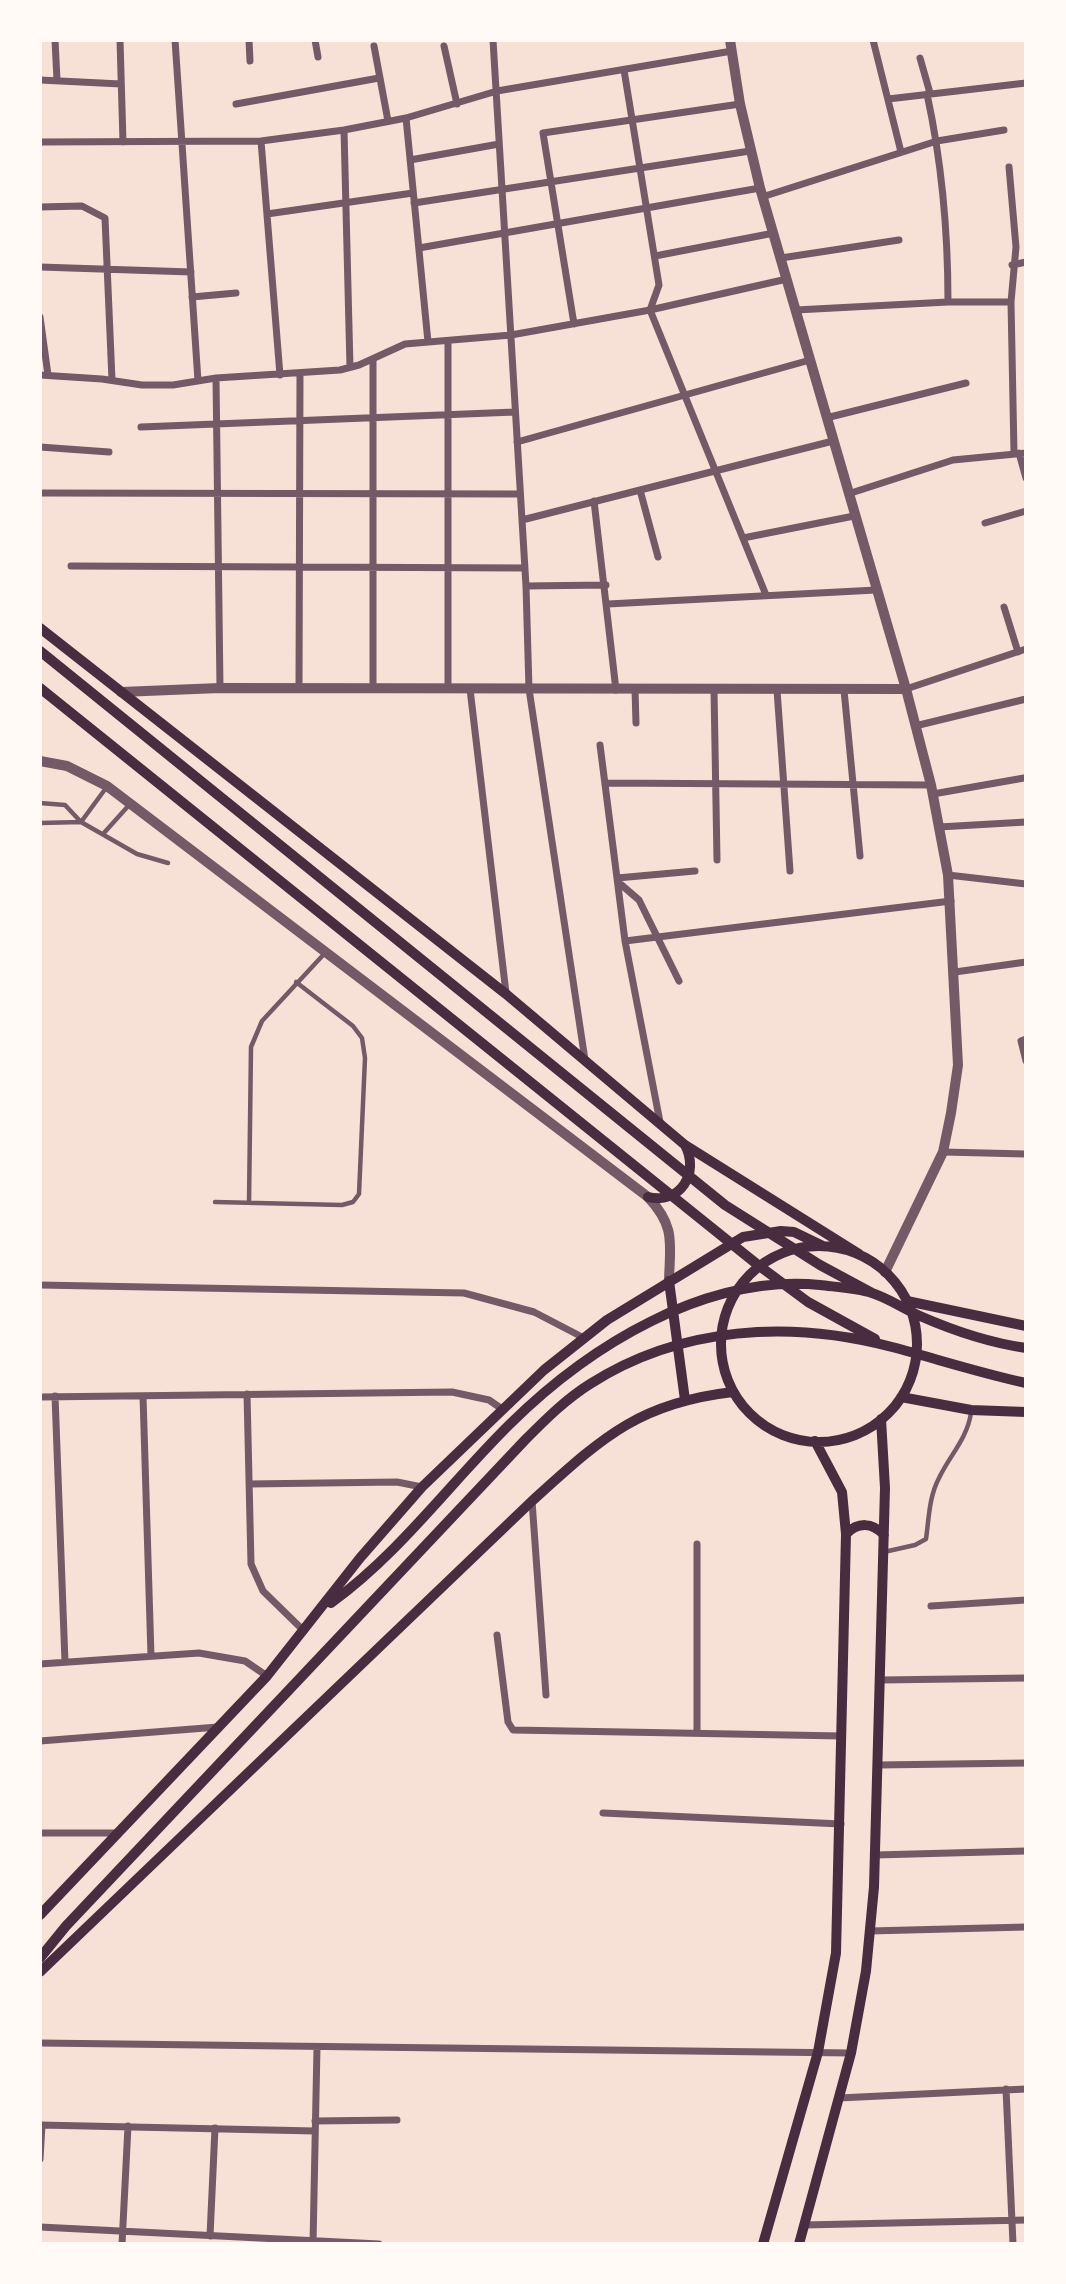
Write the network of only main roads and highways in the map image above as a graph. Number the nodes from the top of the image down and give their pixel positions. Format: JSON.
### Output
{"nodes":[{"id":1,"x":40,"y":628,"type":"edge"},
{"id":2,"x":40,"y":651,"type":"edge"},
{"id":3,"x":40,"y":688,"type":"edge"},
{"id":4,"x":685,"y":1145,"type":"junction"},
{"id":5,"x":648,"y":1197,"type":"road end"},
{"id":6,"x":823,"y":1246,"type":"junction"},
{"id":7,"x":859,"y":1254,"type":"junction"},
{"id":8,"x":669,"y":1281,"type":"junction"},
{"id":9,"x":872,"y":1293,"type":"junction"},
{"id":10,"x":907,"y":1301,"type":"junction"},
{"id":11,"x":1026,"y":1326,"type":"edge"},
{"id":12,"x":890,"y":1346,"type":"junction"},
{"id":13,"x":1026,"y":1348,"type":"edge"},
{"id":14,"x":1026,"y":1383,"type":"edge"},
{"id":15,"x":733,"y":1392,"type":"junction"},
{"id":16,"x":901,"y":1397,"type":"junction"},
{"id":17,"x":685,"y":1400,"type":"junction"},
{"id":18,"x":1026,"y":1412,"type":"edge"},
{"id":19,"x":881,"y":1419,"type":"junction"},
{"id":20,"x":815,"y":1441,"type":"junction"},
{"id":21,"x":846,"y":1534,"type":"junction"},
{"id":22,"x":884,"y":1535,"type":"junction"},
{"id":23,"x":319,"y":1612,"type":"junction"},
{"id":24,"x":40,"y":1915,"type":"edge"},
{"id":25,"x":40,"y":1958,"type":"edge"},
{"id":26,"x":40,"y":1972,"type":"edge"},
{"id":27,"x":763,"y":2244,"type":"edge"},
{"id":28,"x":799,"y":2244,"type":"edge"}],
"edges":[{"from":1,"to":4,"type":"main road"},
{"from":2,"to":9,"type":"main road"},
{"from":3,"to":12,"type":"main road"},
{"from":4,"to":5,"type":"main road"},
{"from":4,"to":7,"type":"main road"},
{"from":6,"to":7,"type":"main road"},
{"from":6,"to":8,"type":"main road"},
{"from":6,"to":15,"type":"main road"},
{"from":7,"to":10,"type":"main road"},
{"from":8,"to":17,"type":"main road"},
{"from":8,"to":23,"type":"main road"},
{"from":9,"to":13,"type":"main road"},
{"from":9,"to":23,"type":"main road"},
{"from":10,"to":11,"type":"main road"},
{"from":10,"to":16,"type":"main road"},
{"from":12,"to":14,"type":"main road"},
{"from":12,"to":25,"type":"main road"},
{"from":15,"to":17,"type":"main road"},
{"from":15,"to":20,"type":"main road"},
{"from":16,"to":18,"type":"main road"},
{"from":16,"to":19,"type":"main road"},
{"from":17,"to":26,"type":"main road"},
{"from":19,"to":20,"type":"main road"},
{"from":19,"to":22,"type":"main road"},
{"from":20,"to":21,"type":"main road"},
{"from":21,"to":22,"type":"main road"},
{"from":21,"to":27,"type":"main road"},
{"from":22,"to":28,"type":"main road"},
{"from":23,"to":24,"type":"main road"}]}
